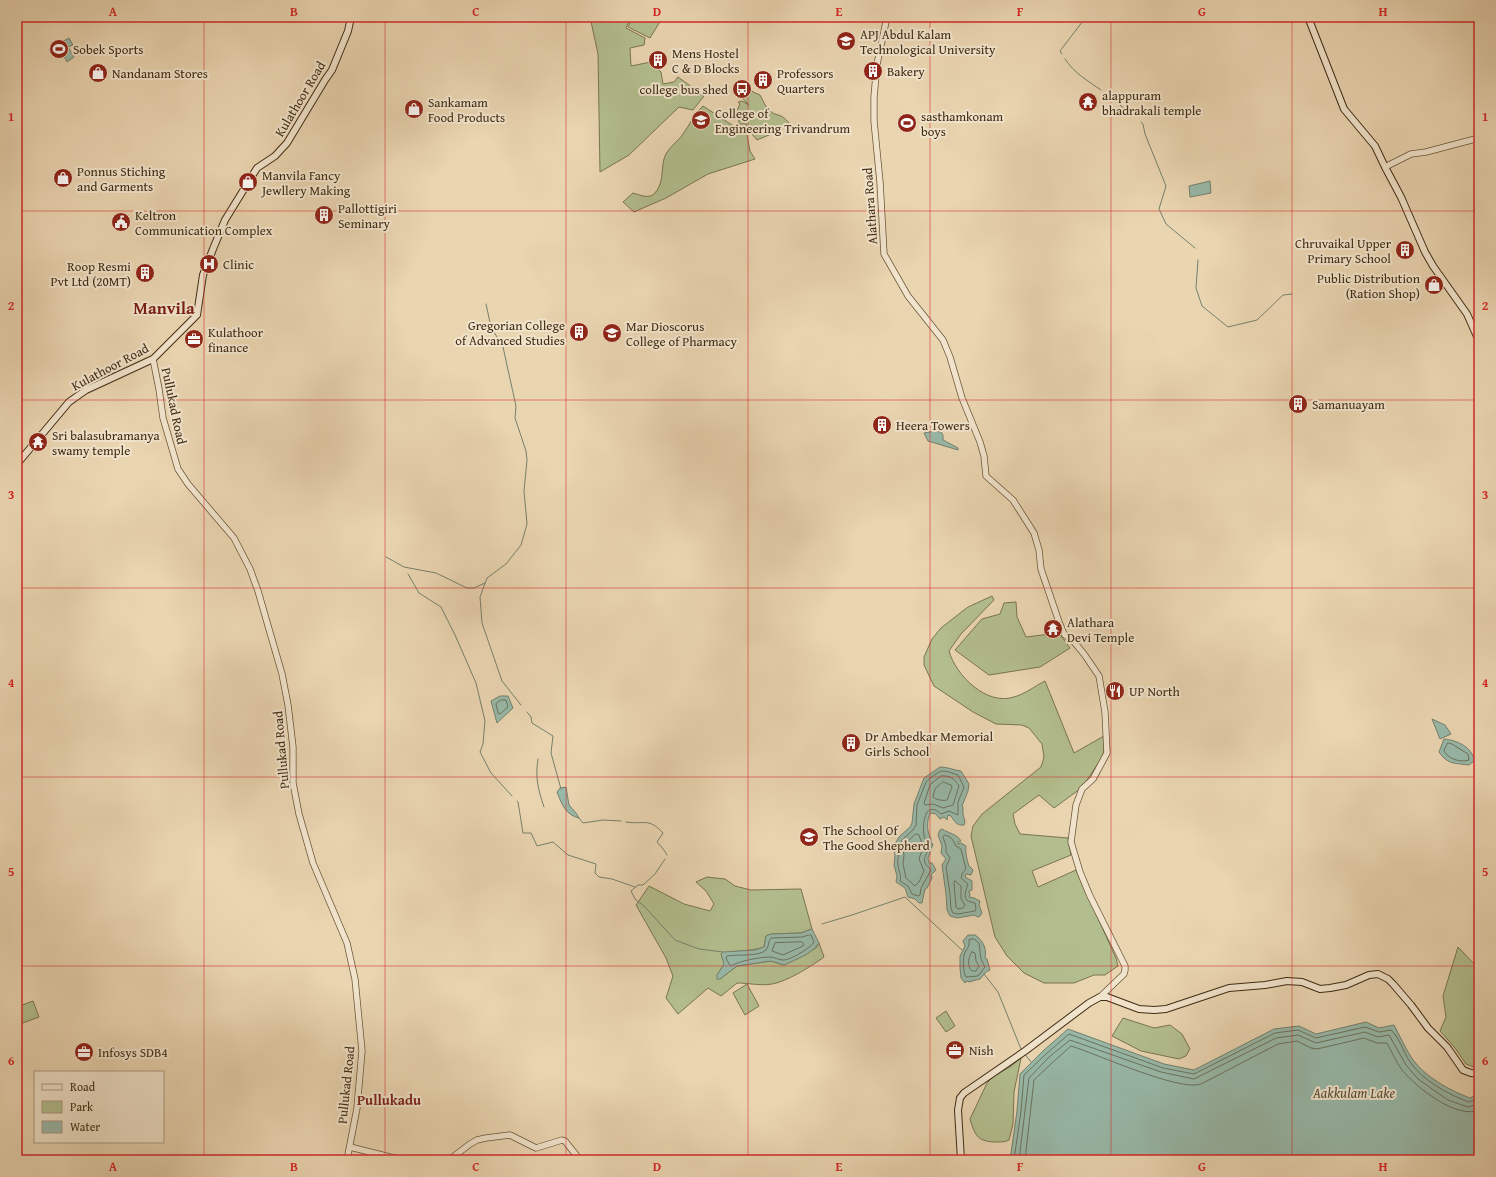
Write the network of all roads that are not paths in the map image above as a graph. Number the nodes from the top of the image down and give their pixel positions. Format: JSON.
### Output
{"nodes":[{"id":1,"x":351,"y":17,"type":"edge"},
{"id":2,"x":887,"y":17,"type":"edge"},
{"id":3,"x":1308,"y":17,"type":"edge"},
{"id":4,"x":1479,"y":138,"type":"edge"},
{"id":5,"x":1385,"y":168,"type":"junction"},
{"id":6,"x":1479,"y":341,"type":"edge"},
{"id":7,"x":153,"y":359,"type":"junction"},
{"id":8,"x":17,"y":464,"type":"edge"},
{"id":9,"x":1100,"y":997,"type":"junction"},
{"id":10,"x":1479,"y":1074,"type":"edge"},
{"id":11,"x":350,"y":1147,"type":"junction"},
{"id":12,"x":347,"y":1160,"type":"edge"},
{"id":13,"x":402,"y":1160,"type":"edge"},
{"id":14,"x":449,"y":1160,"type":"edge"},
{"id":15,"x":580,"y":1160,"type":"edge"},
{"id":16,"x":961,"y":1160,"type":"edge"}],
"edges":[{"from":1,"to":7,"type":"main road","name":"Kulathoor Road"},
{"from":2,"to":9,"type":"street","name":"Alathara Road"},
{"from":3,"to":5,"type":"main road"},
{"from":4,"to":5,"type":"street"},
{"from":5,"to":6,"type":"main road"},
{"from":7,"to":8,"type":"main road","name":"Kulathoor Road"},
{"from":7,"to":11,"type":"street","name":"Pullukad Road"},
{"from":9,"to":10,"type":"main road"},
{"from":9,"to":16,"type":"main road"},
{"from":11,"to":12,"type":"street","name":"Pullukad Road"},
{"from":11,"to":13,"type":"street"},
{"from":14,"to":15,"type":"street"}]}
